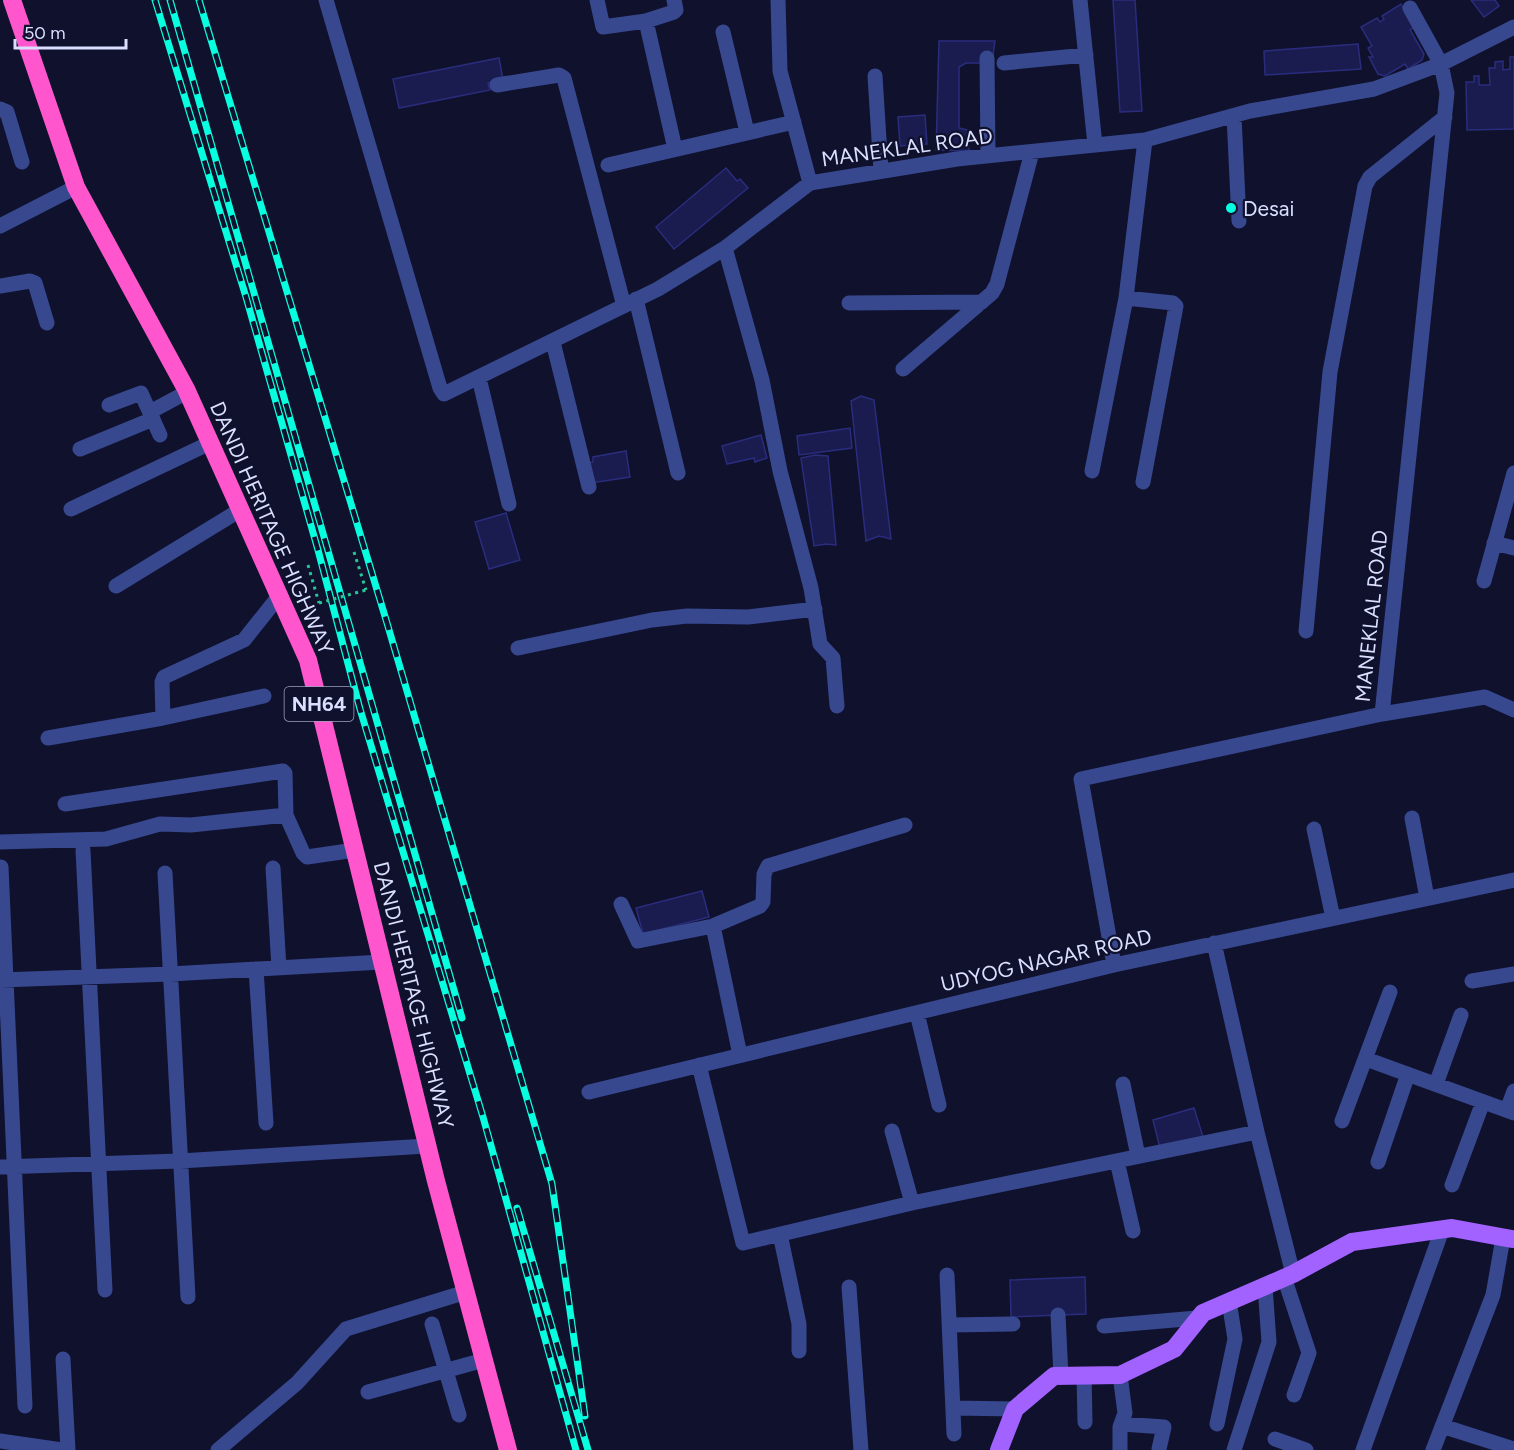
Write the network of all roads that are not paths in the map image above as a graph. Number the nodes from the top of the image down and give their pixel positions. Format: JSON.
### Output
{"nodes":[{"id":1,"x":12,"y":0,"type":"edge"},
{"id":2,"x":326,"y":0,"type":"edge"},
{"id":3,"x":597,"y":0,"type":"edge"},
{"id":4,"x":674,"y":0,"type":"edge"},
{"id":5,"x":778,"y":0,"type":"edge"},
{"id":6,"x":1080,"y":0,"type":"edge"},
{"id":7,"x":1410,"y":8,"type":"dead end"},
{"id":8,"x":646,"y":21,"type":"junction"},
{"id":9,"x":1514,"y":27,"type":"edge"},
{"id":10,"x":723,"y":32,"type":"dead end"},
{"id":11,"x":1086,"y":54,"type":"junction"},
{"id":12,"x":987,"y":58,"type":"dead end"},
{"id":13,"x":1004,"y":63,"type":"dead end"},
{"id":14,"x":1441,"y":64,"type":"junction"},
{"id":15,"x":875,"y":76,"type":"dead end"},
{"id":16,"x":497,"y":85,"type":"dead end"},
{"id":17,"x":0,"y":109,"type":"edge"},
{"id":18,"x":1234,"y":116,"type":"junction"},
{"id":19,"x":1445,"y":117,"type":"junction"},
{"id":20,"x":794,"y":122,"type":"junction"},
{"id":21,"x":747,"y":132,"type":"junction"},
{"id":22,"x":1145,"y":140,"type":"junction"},
{"id":23,"x":1095,"y":146,"type":"junction"},
{"id":24,"x":675,"y":149,"type":"junction"},
{"id":25,"x":1032,"y":152,"type":"junction"},
{"id":26,"x":988,"y":156,"type":"junction"},
{"id":27,"x":22,"y":162,"type":"dead end"},
{"id":28,"x":608,"y":165,"type":"dead end"},
{"id":29,"x":881,"y":171,"type":"junction"},
{"id":30,"x":810,"y":183,"type":"junction"},
{"id":31,"x":76,"y":187,"type":"junction"},
{"id":32,"x":1,"y":220,"type":"edge"},
{"id":33,"x":1239,"y":221,"type":"dead end"},
{"id":34,"x":725,"y":248,"type":"junction"},
{"id":35,"x":0,"y":286,"type":"edge"},
{"id":36,"x":1126,"y":298,"type":"junction"},
{"id":37,"x":630,"y":302,"type":"junction"},
{"id":38,"x":981,"y":302,"type":"junction"},
{"id":39,"x":849,"y":303,"type":"dead end"},
{"id":40,"x":47,"y":323,"type":"dead end"},
{"id":41,"x":553,"y":342,"type":"junction"},
{"id":42,"x":903,"y":369,"type":"dead end"},
{"id":43,"x":479,"y":378,"type":"junction"},
{"id":44,"x":187,"y":392,"type":"junction"},
{"id":45,"x":109,"y":405,"type":"dead end"},
{"id":46,"x":151,"y":415,"type":"junction"},
{"id":47,"x":159,"y":435,"type":"dead end"},
{"id":48,"x":210,"y":443,"type":"junction"},
{"id":49,"x":80,"y":448,"type":"dead end"},
{"id":50,"x":1092,"y":471,"type":"dead end"},
{"id":51,"x":678,"y":472,"type":"dead end"},
{"id":52,"x":1514,"y":473,"type":"edge"},
{"id":53,"x":1143,"y":482,"type":"dead end"},
{"id":54,"x":589,"y":488,"type":"dead end"},
{"id":55,"x":509,"y":504,"type":"dead end"},
{"id":56,"x":71,"y":509,"type":"dead end"},
{"id":57,"x":240,"y":510,"type":"junction"},
{"id":58,"x":1494,"y":543,"type":"junction"},
{"id":59,"x":1514,"y":548,"type":"edge"},
{"id":60,"x":1485,"y":581,"type":"dead end"},
{"id":61,"x":116,"y":586,"type":"dead end"},
{"id":62,"x":279,"y":596,"type":"junction"},
{"id":63,"x":815,"y":609,"type":"junction"},
{"id":64,"x":1306,"y":631,"type":"dead end"},
{"id":65,"x":518,"y":648,"type":"dead end"},
{"id":66,"x":264,"y":696,"type":"dead end"},
{"id":67,"x":837,"y":706,"type":"dead end"},
{"id":68,"x":1514,"y":710,"type":"edge"},
{"id":69,"x":1382,"y":714,"type":"junction"},
{"id":70,"x":162,"y":718,"type":"junction"},
{"id":71,"x":48,"y":738,"type":"dead end"},
{"id":72,"x":65,"y":804,"type":"dead end"},
{"id":73,"x":286,"y":815,"type":"junction"},
{"id":74,"x":1412,"y":818,"type":"dead end"},
{"id":75,"x":905,"y":825,"type":"dead end"},
{"id":76,"x":1314,"y":829,"type":"dead end"},
{"id":77,"x":0,"y":842,"type":"edge"},
{"id":78,"x":83,"y":850,"type":"dead end"},
{"id":79,"x":355,"y":850,"type":"junction"},
{"id":80,"x":1,"y":867,"type":"edge"},
{"id":81,"x":273,"y":868,"type":"dead end"},
{"id":82,"x":165,"y":873,"type":"dead end"},
{"id":83,"x":1514,"y":880,"type":"edge"},
{"id":84,"x":1427,"y":898,"type":"junction"},
{"id":85,"x":621,"y":904,"type":"dead end"},
{"id":86,"x":1333,"y":918,"type":"junction"},
{"id":87,"x":713,"y":926,"type":"junction"},
{"id":88,"x":1214,"y":943,"type":"junction"},
{"id":89,"x":382,"y":962,"type":"junction"},
{"id":90,"x":1114,"y":965,"type":"junction"},
{"id":91,"x":279,"y":968,"type":"junction"},
{"id":92,"x":256,"y":969,"type":"junction"},
{"id":93,"x":170,"y":974,"type":"junction"},
{"id":94,"x":1514,"y":974,"type":"edge"},
{"id":95,"x":89,"y":976,"type":"junction"},
{"id":96,"x":3,"y":980,"type":"edge"},
{"id":97,"x":1472,"y":981,"type":"dead end"},
{"id":98,"x":1390,"y":992,"type":"dead end"},
{"id":99,"x":917,"y":1013,"type":"junction"},
{"id":100,"x":1461,"y":1015,"type":"dead end"},
{"id":101,"x":740,"y":1056,"type":"junction"},
{"id":102,"x":1366,"y":1059,"type":"junction"},
{"id":103,"x":699,"y":1065,"type":"junction"},
{"id":104,"x":1408,"y":1074,"type":"junction"},
{"id":105,"x":1123,"y":1084,"type":"dead end"},
{"id":106,"x":1436,"y":1084,"type":"junction"},
{"id":107,"x":1514,"y":1091,"type":"edge"},
{"id":108,"x":589,"y":1092,"type":"dead end"},
{"id":109,"x":1483,"y":1102,"type":"junction"},
{"id":110,"x":939,"y":1106,"type":"dead end"},
{"id":111,"x":1511,"y":1111,"type":"edge"},
{"id":112,"x":1342,"y":1121,"type":"dead end"},
{"id":113,"x":266,"y":1123,"type":"dead end"},
{"id":114,"x":892,"y":1131,"type":"dead end"},
{"id":115,"x":1257,"y":1132,"type":"junction"},
{"id":116,"x":428,"y":1146,"type":"junction"},
{"id":117,"x":1138,"y":1156,"type":"junction"},
{"id":118,"x":180,"y":1161,"type":"junction"},
{"id":119,"x":1117,"y":1161,"type":"junction"},
{"id":120,"x":1378,"y":1162,"type":"dead end"},
{"id":121,"x":99,"y":1163,"type":"junction"},
{"id":122,"x":7,"y":1167,"type":"edge"},
{"id":123,"x":1452,"y":1185,"type":"dead end"},
{"id":124,"x":912,"y":1203,"type":"junction"},
{"id":125,"x":1442,"y":1230,"type":"junction"},
{"id":126,"x":1133,"y":1231,"type":"dead end"},
{"id":127,"x":780,"y":1234,"type":"junction"},
{"id":128,"x":1511,"y":1240,"type":"edge"},
{"id":129,"x":947,"y":1275,"type":"dead end"},
{"id":130,"x":1288,"y":1276,"type":"junction"},
{"id":131,"x":1265,"y":1286,"type":"junction"},
{"id":132,"x":849,"y":1287,"type":"dead end"},
{"id":133,"x":105,"y":1290,"type":"dead end"},
{"id":134,"x":466,"y":1292,"type":"junction"},
{"id":135,"x":188,"y":1297,"type":"dead end"},
{"id":136,"x":1229,"y":1302,"type":"junction"},
{"id":137,"x":1058,"y":1316,"type":"dead end"},
{"id":138,"x":1197,"y":1318,"type":"junction"},
{"id":139,"x":432,"y":1324,"type":"dead end"},
{"id":140,"x":1013,"y":1324,"type":"dead end"},
{"id":141,"x":949,"y":1325,"type":"junction"},
{"id":142,"x":1104,"y":1326,"type":"dead end"},
{"id":143,"x":798,"y":1351,"type":"dead end"},
{"id":144,"x":63,"y":1359,"type":"dead end"},
{"id":145,"x":484,"y":1360,"type":"junction"},
{"id":146,"x":446,"y":1371,"type":"junction"},
{"id":147,"x":1084,"y":1375,"type":"junction"},
{"id":148,"x":1120,"y":1375,"type":"junction"},
{"id":149,"x":1061,"y":1376,"type":"junction"},
{"id":150,"x":368,"y":1392,"type":"dead end"},
{"id":151,"x":1294,"y":1395,"type":"dead end"},
{"id":152,"x":25,"y":1406,"type":"dead end"},
{"id":153,"x":953,"y":1408,"type":"junction"},
{"id":154,"x":1015,"y":1409,"type":"junction"},
{"id":155,"x":459,"y":1415,"type":"dead end"},
{"id":156,"x":1085,"y":1422,"type":"dead end"},
{"id":157,"x":1122,"y":1424,"type":"junction"},
{"id":158,"x":1217,"y":1424,"type":"dead end"},
{"id":159,"x":1442,"y":1426,"type":"junction"},
{"id":160,"x":954,"y":1434,"type":"dead end"},
{"id":161,"x":1275,"y":1439,"type":"dead end"},
{"id":162,"x":0,"y":1441,"type":"edge"},
{"id":163,"x":1159,"y":1449,"type":"edge"},
{"id":164,"x":1298,"y":1449,"type":"edge"},
{"id":165,"x":1514,"y":1449,"type":"edge"},
{"id":166,"x":62,"y":1450,"type":"edge"},
{"id":167,"x":68,"y":1450,"type":"edge"},
{"id":168,"x":218,"y":1450,"type":"edge"},
{"id":169,"x":508,"y":1450,"type":"edge"},
{"id":170,"x":861,"y":1450,"type":"edge"},
{"id":171,"x":999,"y":1450,"type":"edge"},
{"id":172,"x":1120,"y":1450,"type":"edge"},
{"id":173,"x":1234,"y":1450,"type":"edge"},
{"id":174,"x":1363,"y":1450,"type":"edge"},
{"id":175,"x":1432,"y":1450,"type":"edge"}],
"edges":[{"from":1,"to":31,"type":"highway","name":"DANDI HERITAGE HIGHWAY","number":"NH64"},
{"from":2,"to":43,"type":"street","name":"MANEKLAL ROAD"},
{"from":3,"to":8,"type":"street"},
{"from":4,"to":8,"type":"street"},
{"from":5,"to":20,"type":"street"},
{"from":6,"to":11,"type":"street"},
{"from":7,"to":14,"type":"street"},
{"from":8,"to":24,"type":"street"},
{"from":9,"to":14,"type":"street","name":"MANEKLAL ROAD"},
{"from":10,"to":21,"type":"street"},
{"from":11,"to":13,"type":"street"},
{"from":11,"to":23,"type":"street"},
{"from":12,"to":26,"type":"street"},
{"from":14,"to":18,"type":"street","name":"MANEKLAL ROAD"},
{"from":14,"to":19,"type":"street","name":"MANEKLAL ROAD"},
{"from":15,"to":29,"type":"street"},
{"from":16,"to":37,"type":"street"},
{"from":17,"to":27,"type":"street"},
{"from":18,"to":22,"type":"street","name":"MANEKLAL ROAD"},
{"from":18,"to":33,"type":"street"},
{"from":19,"to":64,"type":"street"},
{"from":19,"to":69,"type":"street","name":"MANEKLAL ROAD"},
{"from":20,"to":21,"type":"street"},
{"from":20,"to":30,"type":"street"},
{"from":21,"to":24,"type":"street"},
{"from":22,"to":23,"type":"street","name":"MANEKLAL ROAD"},
{"from":22,"to":36,"type":"street"},
{"from":23,"to":25,"type":"street","name":"MANEKLAL ROAD"},
{"from":24,"to":28,"type":"street"},
{"from":25,"to":26,"type":"street","name":"MANEKLAL ROAD"},
{"from":25,"to":38,"type":"street"},
{"from":26,"to":29,"type":"street","name":"MANEKLAL ROAD"},
{"from":29,"to":30,"type":"street","name":"MANEKLAL ROAD"},
{"from":30,"to":34,"type":"street","name":"MANEKLAL ROAD"},
{"from":31,"to":32,"type":"street"},
{"from":31,"to":44,"type":"highway","name":"DANDI HERITAGE HIGHWAY","number":"NH64"},
{"from":34,"to":37,"type":"street","name":"MANEKLAL ROAD"},
{"from":34,"to":63,"type":"street"},
{"from":35,"to":40,"type":"street"},
{"from":36,"to":50,"type":"street"},
{"from":36,"to":53,"type":"street"},
{"from":37,"to":41,"type":"street","name":"MANEKLAL ROAD"},
{"from":37,"to":51,"type":"street"},
{"from":38,"to":39,"type":"street"},
{"from":38,"to":42,"type":"street"},
{"from":41,"to":43,"type":"street","name":"MANEKLAL ROAD"},
{"from":41,"to":54,"type":"street"},
{"from":43,"to":55,"type":"street"},
{"from":44,"to":46,"type":"street"},
{"from":44,"to":48,"type":"highway","name":"DANDI HERITAGE HIGHWAY","number":"NH64"},
{"from":45,"to":46,"type":"street"},
{"from":46,"to":47,"type":"street"},
{"from":46,"to":49,"type":"street"},
{"from":48,"to":56,"type":"street"},
{"from":48,"to":57,"type":"highway","name":"DANDI HERITAGE HIGHWAY","number":"NH64"},
{"from":52,"to":58,"type":"street"},
{"from":57,"to":61,"type":"street"},
{"from":57,"to":62,"type":"highway","name":"DANDI HERITAGE HIGHWAY","number":"NH64"},
{"from":58,"to":59,"type":"street"},
{"from":58,"to":60,"type":"street"},
{"from":62,"to":70,"type":"street"},
{"from":62,"to":79,"type":"highway","name":"DANDI HERITAGE HIGHWAY","number":"NH64"},
{"from":63,"to":65,"type":"street"},
{"from":63,"to":67,"type":"street"},
{"from":66,"to":70,"type":"street"},
{"from":68,"to":69,"type":"street"},
{"from":69,"to":90,"type":"street","name":"MANEKLAL ROAD"},
{"from":70,"to":71,"type":"street"},
{"from":72,"to":73,"type":"street"},
{"from":73,"to":77,"type":"street"},
{"from":73,"to":79,"type":"street"},
{"from":74,"to":84,"type":"street"},
{"from":75,"to":87,"type":"street"},
{"from":76,"to":86,"type":"street"},
{"from":78,"to":95,"type":"street"},
{"from":79,"to":89,"type":"highway","name":"DANDI HERITAGE HIGHWAY","number":"NH64"},
{"from":80,"to":96,"type":"street"},
{"from":81,"to":91,"type":"street"},
{"from":82,"to":93,"type":"street"},
{"from":83,"to":84,"type":"street","name":"UDYOG NAGAR ROAD"},
{"from":84,"to":86,"type":"street","name":"UDYOG NAGAR ROAD"},
{"from":85,"to":87,"type":"street"},
{"from":86,"to":88,"type":"street","name":"UDYOG NAGAR ROAD"},
{"from":87,"to":101,"type":"street"},
{"from":88,"to":90,"type":"street","name":"UDYOG NAGAR ROAD"},
{"from":88,"to":115,"type":"street"},
{"from":89,"to":91,"type":"street"},
{"from":89,"to":116,"type":"highway","name":"DANDI HERITAGE HIGHWAY","number":"NH64"},
{"from":90,"to":99,"type":"street","name":"UDYOG NAGAR ROAD"},
{"from":91,"to":92,"type":"street"},
{"from":92,"to":93,"type":"street"},
{"from":92,"to":113,"type":"street"},
{"from":93,"to":95,"type":"street"},
{"from":93,"to":118,"type":"street"},
{"from":94,"to":97,"type":"street"},
{"from":95,"to":96,"type":"street"},
{"from":95,"to":121,"type":"street"},
{"from":96,"to":122,"type":"street"},
{"from":98,"to":102,"type":"street"},
{"from":99,"to":101,"type":"street","name":"UDYOG NAGAR ROAD"},
{"from":99,"to":110,"type":"street"},
{"from":100,"to":106,"type":"street"},
{"from":101,"to":103,"type":"street","name":"UDYOG NAGAR ROAD"},
{"from":102,"to":104,"type":"street"},
{"from":102,"to":112,"type":"street"},
{"from":103,"to":108,"type":"street","name":"UDYOG NAGAR ROAD"},
{"from":103,"to":127,"type":"street"},
{"from":104,"to":106,"type":"street"},
{"from":104,"to":120,"type":"street"},
{"from":105,"to":117,"type":"street"},
{"from":106,"to":109,"type":"street"},
{"from":107,"to":111,"type":"street"},
{"from":109,"to":111,"type":"street"},
{"from":109,"to":123,"type":"street"},
{"from":114,"to":124,"type":"street"},
{"from":115,"to":117,"type":"street"},
{"from":115,"to":130,"type":"street"},
{"from":116,"to":118,"type":"street"},
{"from":116,"to":134,"type":"highway","name":"DANDI HERITAGE HIGHWAY","number":"NH64"},
{"from":117,"to":119,"type":"street"},
{"from":118,"to":121,"type":"street"},
{"from":118,"to":135,"type":"street"},
{"from":119,"to":124,"type":"street"},
{"from":119,"to":126,"type":"street"},
{"from":121,"to":122,"type":"street"},
{"from":121,"to":133,"type":"street"},
{"from":122,"to":152,"type":"street"},
{"from":124,"to":127,"type":"street"},
{"from":125,"to":128,"type":"main road"},
{"from":125,"to":130,"type":"main road"},
{"from":125,"to":174,"type":"street"},
{"from":127,"to":143,"type":"street"},
{"from":128,"to":159,"type":"street"},
{"from":129,"to":141,"type":"street"},
{"from":130,"to":131,"type":"main road"},
{"from":130,"to":151,"type":"street"},
{"from":131,"to":136,"type":"main road"},
{"from":131,"to":173,"type":"street"},
{"from":132,"to":170,"type":"street"},
{"from":134,"to":145,"type":"highway","name":"DANDI HERITAGE HIGHWAY","number":"NH64"},
{"from":134,"to":168,"type":"street"},
{"from":136,"to":138,"type":"main road"},
{"from":136,"to":158,"type":"street"},
{"from":137,"to":149,"type":"street"},
{"from":138,"to":142,"type":"street"},
{"from":138,"to":148,"type":"main road"},
{"from":139,"to":146,"type":"street"},
{"from":140,"to":141,"type":"street"},
{"from":141,"to":153,"type":"street"},
{"from":144,"to":167,"type":"street"},
{"from":145,"to":146,"type":"street"},
{"from":145,"to":169,"type":"highway","name":"DANDI HERITAGE HIGHWAY","number":"NH64"},
{"from":146,"to":150,"type":"street"},
{"from":146,"to":155,"type":"street"},
{"from":147,"to":148,"type":"main road"},
{"from":147,"to":149,"type":"main road"},
{"from":147,"to":156,"type":"street"},
{"from":148,"to":157,"type":"street"},
{"from":149,"to":154,"type":"main road"},
{"from":153,"to":154,"type":"street"},
{"from":153,"to":160,"type":"street"},
{"from":154,"to":171,"type":"main road"},
{"from":157,"to":163,"type":"street"},
{"from":157,"to":172,"type":"street"},
{"from":159,"to":165,"type":"street"},
{"from":159,"to":175,"type":"street"},
{"from":161,"to":164,"type":"street"},
{"from":162,"to":166,"type":"street"}]}
